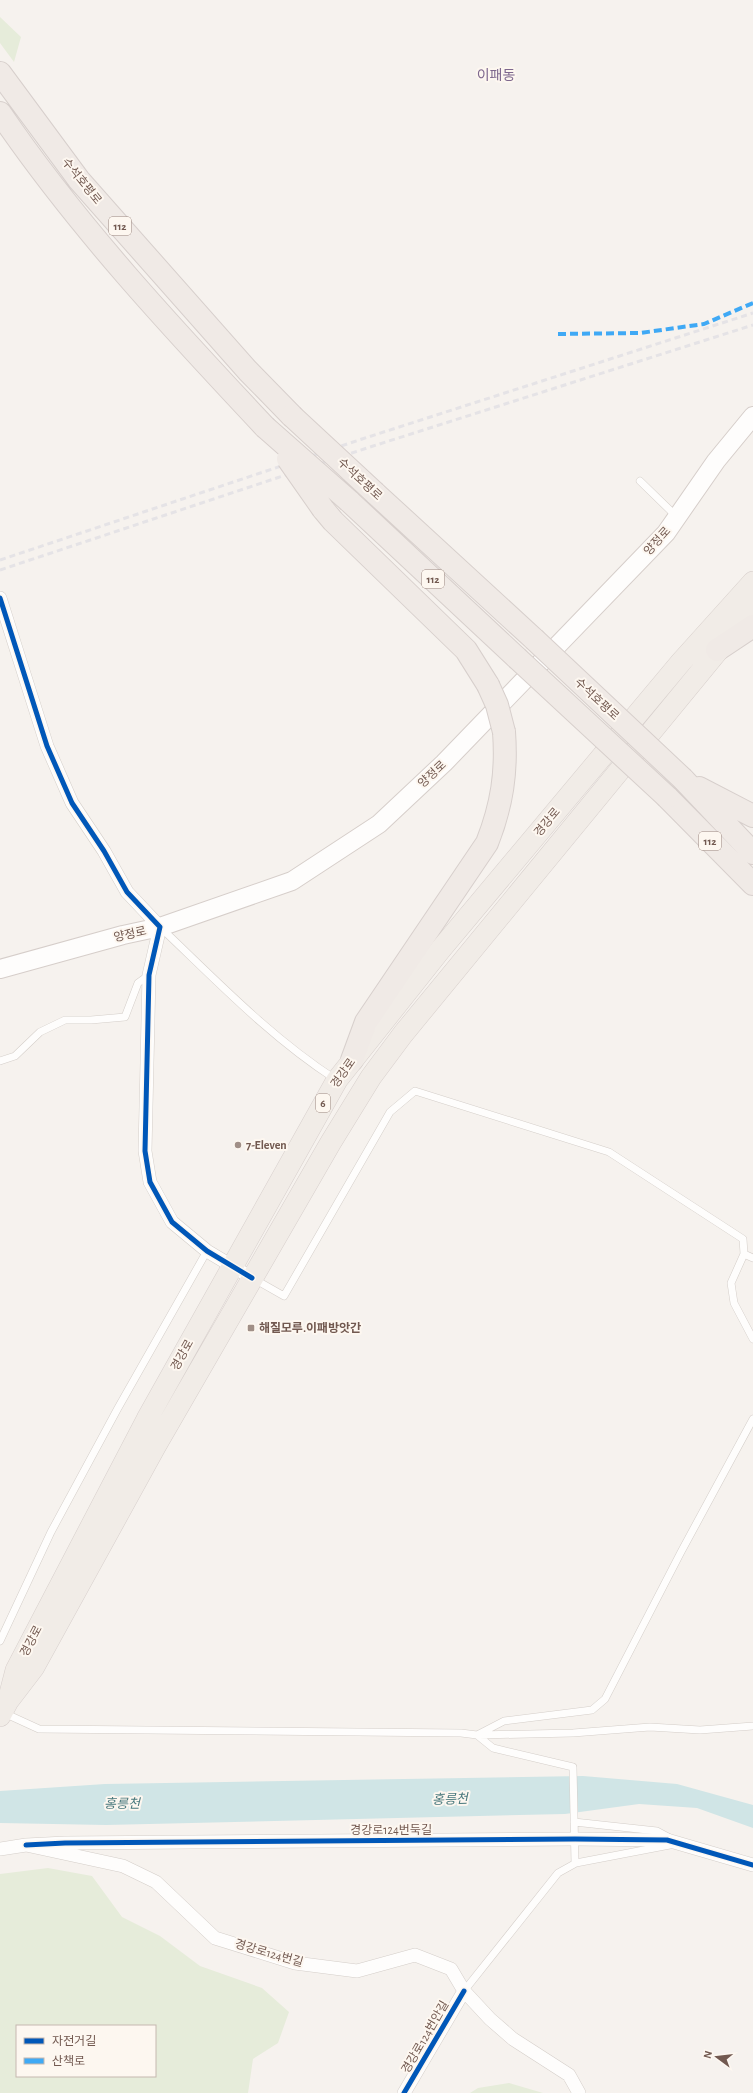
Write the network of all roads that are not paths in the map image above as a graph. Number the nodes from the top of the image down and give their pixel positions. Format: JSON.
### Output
{"nodes":[{"id":1,"x":0,"y":73,"type":"edge"},
{"id":2,"x":0,"y":113,"type":"edge"},
{"id":3,"x":753,"y":416,"type":"edge"},
{"id":4,"x":265,"y":427,"type":"junction"},
{"id":5,"x":640,"y":481,"type":"dead end"},
{"id":6,"x":677,"y":517,"type":"junction"},
{"id":7,"x":753,"y":582,"type":"edge"},
{"id":8,"x":0,"y":598,"type":"edge"},
{"id":9,"x":753,"y":608,"type":"edge"},
{"id":10,"x":753,"y":626,"type":"edge"},
{"id":11,"x":717,"y":650,"type":"junction"},
{"id":12,"x":682,"y":779,"type":"junction"},
{"id":13,"x":753,"y":816,"type":"edge"},
{"id":14,"x":753,"y":853,"type":"edge"},
{"id":15,"x":753,"y":884,"type":"edge"},
{"id":16,"x":160,"y":927,"type":"junction"},
{"id":17,"x":0,"y":969,"type":"edge"},
{"id":18,"x":149,"y":975,"type":"junction"},
{"id":19,"x":352,"y":1060,"type":"junction"},
{"id":20,"x":0,"y":1061,"type":"edge"},
{"id":21,"x":337,"y":1080,"type":"junction"},
{"id":22,"x":207,"y":1251,"type":"junction"},
{"id":23,"x":744,"y":1254,"type":"junction"},
{"id":24,"x":753,"y":1258,"type":"edge"},
{"id":25,"x":231,"y":1267,"type":"junction"},
{"id":26,"x":252,"y":1278,"type":"junction"},
{"id":27,"x":753,"y":1339,"type":"edge"},
{"id":28,"x":753,"y":1419,"type":"edge"},
{"id":29,"x":0,"y":1641,"type":"edge"},
{"id":30,"x":3,"y":1710,"type":"edge"},
{"id":31,"x":753,"y":1726,"type":"edge"},
{"id":32,"x":477,"y":1735,"type":"junction"},
{"id":33,"x":574,"y":1822,"type":"junction"},
{"id":34,"x":575,"y":1839,"type":"junction"},
{"id":35,"x":679,"y":1843,"type":"junction"},
{"id":36,"x":26,"y":1845,"type":"junction"},
{"id":37,"x":0,"y":1849,"type":"edge"},
{"id":38,"x":575,"y":1863,"type":"junction"},
{"id":39,"x":753,"y":1865,"type":"edge"},
{"id":40,"x":464,"y":1991,"type":"junction"},
{"id":41,"x":404,"y":2093,"type":"edge"},
{"id":42,"x":579,"y":2093,"type":"edge"}],
"edges":[{"from":1,"to":12,"type":"highway","name":"수석호평로","number":"112","bridge":true},
{"from":2,"to":4,"type":"highway","name":"수석호평로","number":"112"},
{"from":3,"to":6,"type":"main road","name":"양정로"},
{"from":4,"to":15,"type":"highway","name":"수석호평로","number":"112","bridge":true},
{"from":4,"to":19,"type":"highway","bridge":true},
{"from":5,"to":6,"type":"lane"},
{"from":6,"to":16,"type":"main road","name":"양정로"},
{"from":7,"to":19,"type":"main road","name":"경강로","number":"6"},
{"from":8,"to":16,"type":"street"},
{"from":9,"to":11,"type":"main road","name":"경강로","number":"6"},
{"from":10,"to":11,"type":"highway"},
{"from":11,"to":26,"type":"main road","name":"경강로","number":"6"},
{"from":12,"to":13,"type":"highway"},
{"from":12,"to":14,"type":"highway","name":"수석호평로","number":"112"},
{"from":16,"to":17,"type":"main road","name":"양정로"},
{"from":16,"to":18,"type":"street"},
{"from":16,"to":21,"type":"lane"},
{"from":18,"to":20,"type":"lane"},
{"from":18,"to":22,"type":"street"},
{"from":19,"to":21,"type":"main road","name":"경강로","number":"6"},
{"from":21,"to":25,"type":"main road","name":"경강로","number":"6"},
{"from":22,"to":25,"type":"street"},
{"from":22,"to":29,"type":"lane"},
{"from":23,"to":24,"type":"lane"},
{"from":23,"to":26,"type":"lane"},
{"from":23,"to":27,"type":"lane"},
{"from":25,"to":26,"type":"street"},
{"from":25,"to":30,"type":"main road","name":"경강로","number":"6"},
{"from":26,"to":30,"type":"main road","name":"경강로","number":"6"},
{"from":28,"to":32,"type":"lane"},
{"from":30,"to":32,"type":"lane"},
{"from":31,"to":32,"type":"lane"},
{"from":32,"to":33,"type":"lane"},
{"from":33,"to":34,"type":"lane"},
{"from":33,"to":35,"type":"lane"},
{"from":34,"to":35,"type":"street","name":"경강로124번둑길"},
{"from":34,"to":36,"type":"street","name":"경강로124번둑길"},
{"from":34,"to":38,"type":"lane"},
{"from":35,"to":38,"type":"lane"},
{"from":35,"to":39,"type":"street","name":"경강로124번둑길"},
{"from":36,"to":37,"type":"street","name":"경강로124번길"},
{"from":36,"to":40,"type":"street","name":"경강로124번길"},
{"from":38,"to":40,"type":"lane"},
{"from":40,"to":41,"type":"street","name":"경강로124번안길"},
{"from":40,"to":42,"type":"street","name":"경강로124번길"}]}
